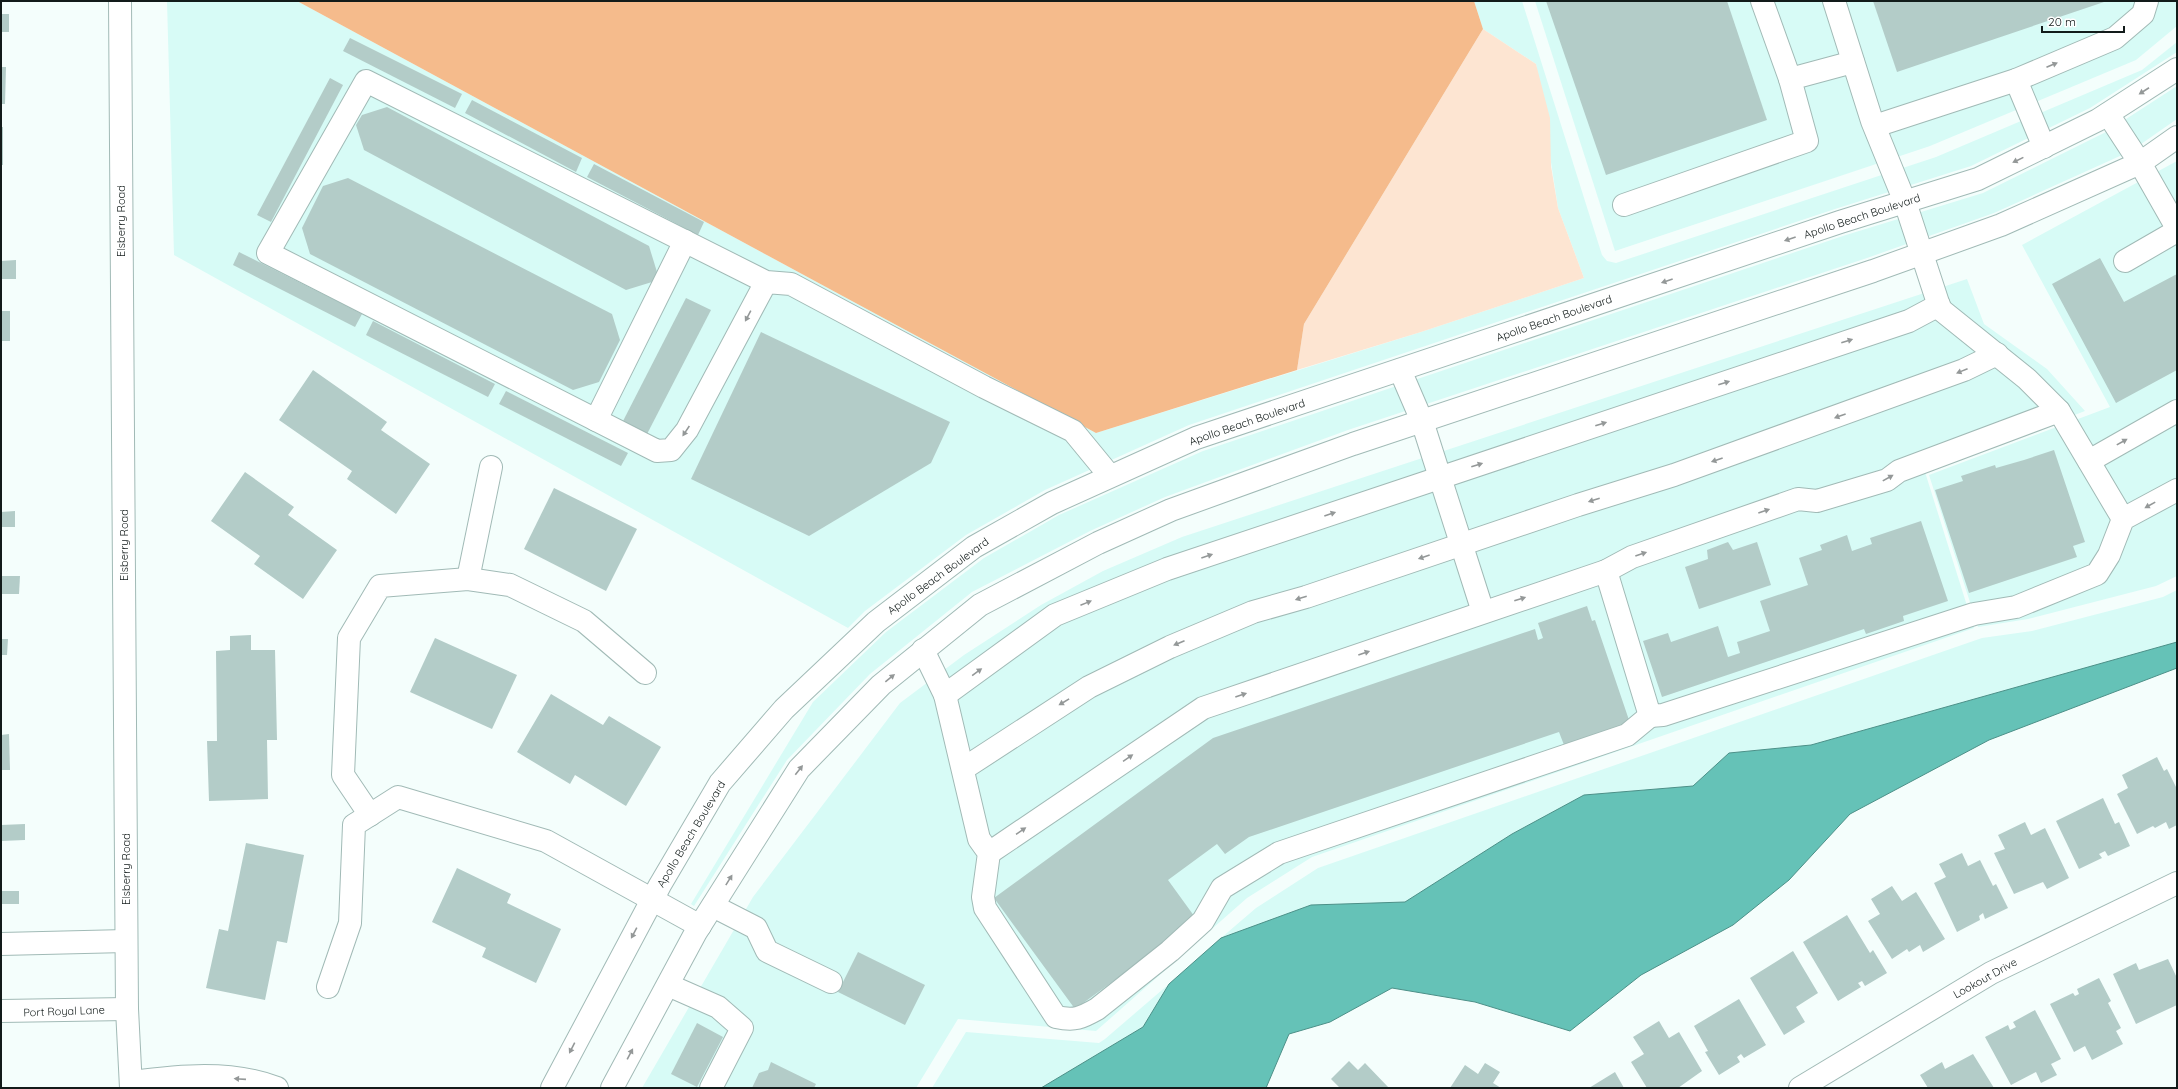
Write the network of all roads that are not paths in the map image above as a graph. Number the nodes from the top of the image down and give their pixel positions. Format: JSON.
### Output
{"nodes":[{"id":1,"x":120,"y":1,"type":"edge"},
{"id":2,"x":1762,"y":1,"type":"edge"},
{"id":3,"x":1834,"y":1,"type":"edge"},
{"id":4,"x":2147,"y":1,"type":"edge"},
{"id":5,"x":1853,"y":62,"type":"junction"},
{"id":6,"x":2177,"y":69,"type":"edge"},
{"id":7,"x":1790,"y":78,"type":"junction"},
{"id":8,"x":2016,"y":80,"type":"junction"},
{"id":9,"x":2108,"y":114,"type":"junction"},
{"id":10,"x":1874,"y":126,"type":"junction"},
{"id":11,"x":2177,"y":137,"type":"edge"},
{"id":12,"x":2044,"y":147,"type":"junction"},
{"id":13,"x":2140,"y":163,"type":"junction"},
{"id":14,"x":1905,"y":202,"type":"junction"},
{"id":15,"x":1624,"y":205,"type":"dead end"},
{"id":16,"x":2177,"y":228,"type":"edge"},
{"id":17,"x":2177,"y":231,"type":"edge"},
{"id":18,"x":686,"y":241,"type":"junction"},
{"id":19,"x":1922,"y":253,"type":"junction"},
{"id":20,"x":2124,"y":262,"type":"dead end"},
{"id":21,"x":766,"y":282,"type":"junction"},
{"id":22,"x":1939,"y":305,"type":"junction"},
{"id":23,"x":1997,"y":354,"type":"junction"},
{"id":24,"x":1400,"y":370,"type":"junction"},
{"id":25,"x":2177,"y":411,"type":"edge"},
{"id":26,"x":2059,"y":412,"type":"junction"},
{"id":27,"x":596,"y":420,"type":"junction"},
{"id":28,"x":1422,"y":421,"type":"junction"},
{"id":29,"x":2088,"y":461,"type":"junction"},
{"id":30,"x":491,"y":467,"type":"dead end"},
{"id":31,"x":1110,"y":476,"type":"junction"},
{"id":32,"x":1440,"y":477,"type":"junction"},
{"id":33,"x":2177,"y":490,"type":"edge"},
{"id":34,"x":2123,"y":519,"type":"junction"},
{"id":35,"x":1461,"y":545,"type":"junction"},
{"id":36,"x":1606,"y":571,"type":"junction"},
{"id":37,"x":468,"y":579,"type":"junction"},
{"id":38,"x":1483,"y":612,"type":"junction"},
{"id":39,"x":924,"y":650,"type":"junction"},
{"id":40,"x":645,"y":673,"type":"dead end"},
{"id":41,"x":945,"y":695,"type":"junction"},
{"id":42,"x":1650,"y":716,"type":"junction"},
{"id":43,"x":963,"y":769,"type":"junction"},
{"id":44,"x":370,"y":814,"type":"junction"},
{"id":45,"x":989,"y":853,"type":"junction"},
{"id":46,"x":2177,"y":883,"type":"edge"},
{"id":47,"x":652,"y":899,"type":"junction"},
{"id":48,"x":712,"y":906,"type":"junction"},
{"id":49,"x":700,"y":926,"type":"junction"},
{"id":50,"x":126,"y":941,"type":"junction"},
{"id":51,"x":1,"y":944,"type":"edge"},
{"id":52,"x":831,"y":982,"type":"dead end"},
{"id":53,"x":668,"y":985,"type":"junction"},
{"id":54,"x":328,"y":987,"type":"dead end"},
{"id":55,"x":126,"y":1009,"type":"junction"},
{"id":56,"x":1,"y":1012,"type":"edge"},
{"id":57,"x":131,"y":1085,"type":"edge"},
{"id":58,"x":277,"y":1088,"type":"edge"},
{"id":59,"x":552,"y":1088,"type":"edge"},
{"id":60,"x":612,"y":1088,"type":"edge"},
{"id":61,"x":711,"y":1088,"type":"edge"},
{"id":62,"x":1800,"y":1088,"type":"edge"}],
"edges":[{"from":1,"to":50,"type":"main road","name":"Elsberry Road"},
{"from":2,"to":7,"type":"main road"},
{"from":3,"to":5,"type":"main road"},
{"from":8,"to":4,"type":"main road","one_way":true},
{"from":5,"to":7,"type":"main road"},
{"from":5,"to":10,"type":"main road"},
{"from":6,"to":9,"type":"main road","name":"Apollo Beach Boulevard","one_way":true},
{"from":7,"to":15,"type":"main road"},
{"from":8,"to":10,"type":"main road"},
{"from":8,"to":12,"type":"main road"},
{"from":9,"to":12,"type":"main road","name":"Apollo Beach Boulevard"},
{"from":9,"to":13,"type":"main road"},
{"from":10,"to":14,"type":"main road"},
{"from":11,"to":13,"type":"main road"},
{"from":12,"to":14,"type":"main road","name":"Apollo Beach Boulevard","one_way":true},
{"from":13,"to":16,"type":"main road"},
{"from":13,"to":19,"type":"main road"},
{"from":14,"to":19,"type":"main road"},
{"from":14,"to":24,"type":"main road","name":"Apollo Beach Boulevard","one_way":true},
{"from":17,"to":20,"type":"main road"},
{"from":18,"to":21,"type":"main road"},
{"from":18,"to":27,"type":"main road"},
{"from":18,"to":27,"type":"main road"},
{"from":19,"to":22,"type":"main road"},
{"from":19,"to":28,"type":"main road"},
{"from":21,"to":27,"type":"main road","one_way":true},
{"from":21,"to":31,"type":"main road"},
{"from":22,"to":23,"type":"main road"},
{"from":32,"to":22,"type":"main road","one_way":true},
{"from":23,"to":26,"type":"main road"},
{"from":23,"to":35,"type":"main road","one_way":true},
{"from":24,"to":28,"type":"main road"},
{"from":24,"to":31,"type":"main road","name":"Apollo Beach Boulevard"},
{"from":29,"to":25,"type":"main road","one_way":true},
{"from":26,"to":29,"type":"main road"},
{"from":36,"to":26,"type":"main road","one_way":true},
{"from":28,"to":32,"type":"main road"},
{"from":28,"to":39,"type":"main road"},
{"from":29,"to":34,"type":"main road"},
{"from":30,"to":37,"type":"main road"},
{"from":31,"to":47,"type":"main road","name":"Apollo Beach Boulevard"},
{"from":32,"to":35,"type":"main road"},
{"from":41,"to":32,"type":"main road","one_way":true},
{"from":33,"to":34,"type":"main road","one_way":true},
{"from":34,"to":42,"type":"main road"},
{"from":35,"to":38,"type":"main road"},
{"from":35,"to":43,"type":"main road","one_way":true},
{"from":38,"to":36,"type":"main road","one_way":true},
{"from":36,"to":42,"type":"main road"},
{"from":37,"to":40,"type":"main road"},
{"from":37,"to":44,"type":"main road"},
{"from":45,"to":38,"type":"main road","one_way":true},
{"from":39,"to":41,"type":"main road"},
{"from":48,"to":39,"type":"main road","one_way":true},
{"from":41,"to":43,"type":"main road"},
{"from":42,"to":45,"type":"main road"},
{"from":43,"to":45,"type":"main road"},
{"from":44,"to":47,"type":"main road"},
{"from":44,"to":54,"type":"main road"},
{"from":46,"to":62,"type":"main road","name":"Lookout Drive"},
{"from":47,"to":49,"type":"main road"},
{"from":47,"to":59,"type":"main road","name":"Apollo Beach Boulevard","one_way":true},
{"from":48,"to":49,"type":"main road"},
{"from":48,"to":52,"type":"main road"},
{"from":49,"to":53,"type":"main road"},
{"from":50,"to":51,"type":"main road"},
{"from":50,"to":55,"type":"main road","name":"Elsberry Road"},
{"from":60,"to":53,"type":"main road","one_way":true},
{"from":53,"to":61,"type":"main road"},
{"from":55,"to":56,"type":"main road","name":"Port Royal Lane"},
{"from":55,"to":57,"type":"main road","name":"Elsberry Road"},
{"from":58,"to":57,"type":"main road","one_way":true}]}
